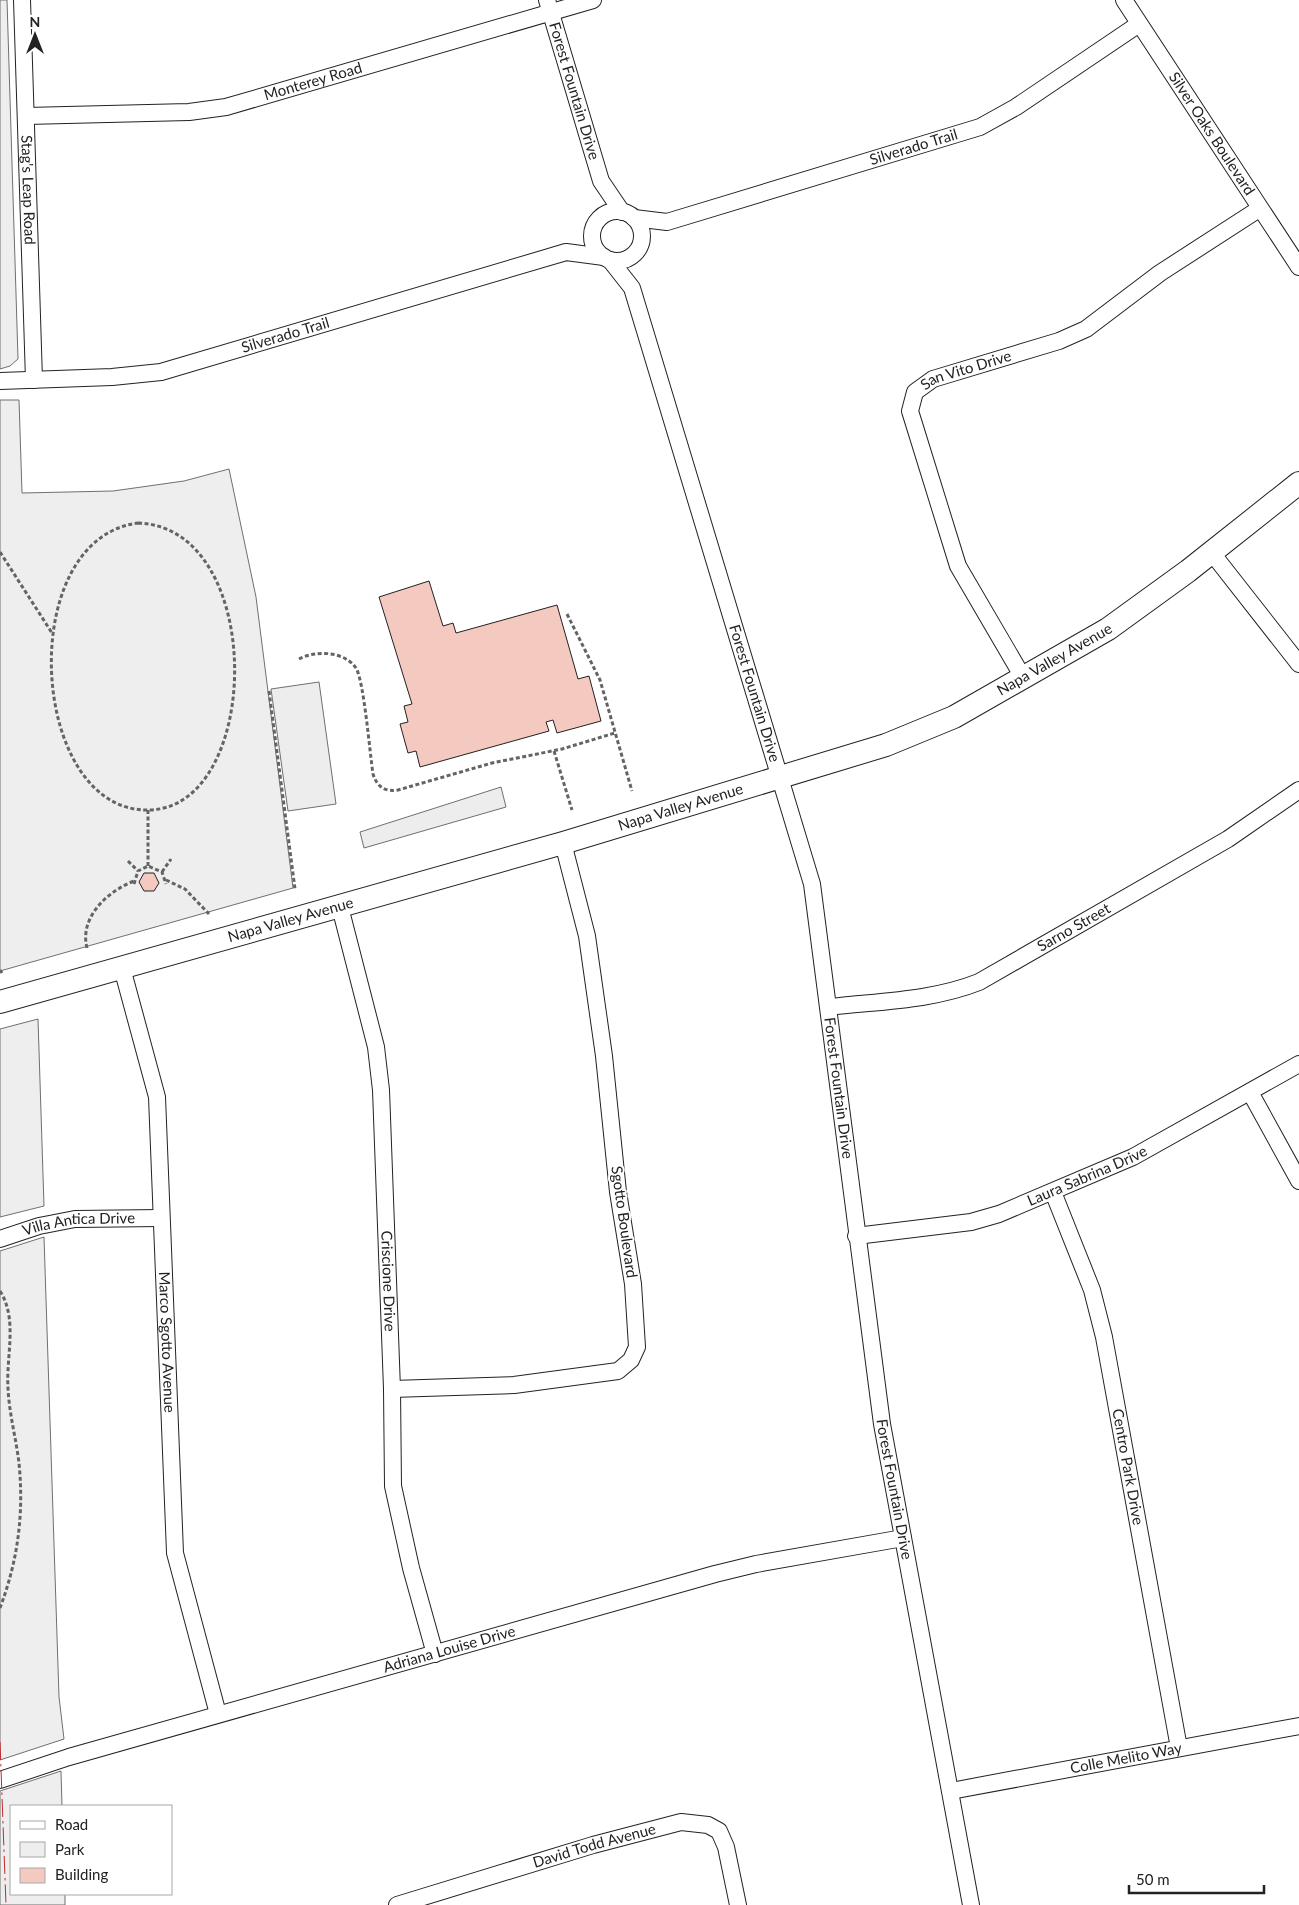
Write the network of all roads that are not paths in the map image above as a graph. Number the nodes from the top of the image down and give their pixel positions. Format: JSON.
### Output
{"nodes":[{"id":1,"x":22,"y":0,"type":"edge"},
{"id":2,"x":593,"y":0,"type":"edge"},
{"id":3,"x":1124,"y":0,"type":"edge"},
{"id":4,"x":549,"y":6,"type":"edge"},
{"id":5,"x":1139,"y":24,"type":"junction"},
{"id":6,"x":26,"y":116,"type":"junction"},
{"id":7,"x":601,"y":181,"type":"junction"},
{"id":8,"x":1259,"y":209,"type":"junction"},
{"id":9,"x":628,"y":215,"type":"junction"},
{"id":10,"x":667,"y":222,"type":"junction"},
{"id":11,"x":595,"y":224,"type":"junction"},
{"id":12,"x":639,"y":249,"type":"junction"},
{"id":13,"x":566,"y":252,"type":"junction"},
{"id":14,"x":607,"y":259,"type":"junction"},
{"id":15,"x":1299,"y":267,"type":"edge"},
{"id":16,"x":632,"y":288,"type":"junction"},
{"id":17,"x":34,"y":380,"type":"junction"},
{"id":18,"x":0,"y":381,"type":"edge"},
{"id":19,"x":1299,"y":483,"type":"edge"},
{"id":20,"x":1212,"y":553,"type":"junction"},
{"id":21,"x":1299,"y":664,"type":"edge"},
{"id":22,"x":1024,"y":679,"type":"junction"},
{"id":23,"x":780,"y":777,"type":"junction"},
{"id":24,"x":1299,"y":790,"type":"edge"},
{"id":25,"x":563,"y":843,"type":"junction"},
{"id":26,"x":340,"y":907,"type":"junction"},
{"id":27,"x":122,"y":968,"type":"junction"},
{"id":28,"x":0,"y":1002,"type":"edge"},
{"id":29,"x":829,"y":1007,"type":"junction"},
{"id":30,"x":1299,"y":1064,"type":"edge"},
{"id":31,"x":1250,"y":1092,"type":"junction"},
{"id":32,"x":1299,"y":1181,"type":"edge"},
{"id":33,"x":1053,"y":1192,"type":"junction"},
{"id":34,"x":160,"y":1218,"type":"junction"},
{"id":35,"x":856,"y":1236,"type":"junction"},
{"id":36,"x":0,"y":1238,"type":"edge"},
{"id":37,"x":392,"y":1389,"type":"junction"},
{"id":38,"x":903,"y":1538,"type":"junction"},
{"id":39,"x":435,"y":1654,"type":"junction"},
{"id":40,"x":218,"y":1714,"type":"junction"},
{"id":41,"x":1299,"y":1726,"type":"edge"},
{"id":42,"x":1179,"y":1748,"type":"junction"},
{"id":43,"x":0,"y":1780,"type":"edge"},
{"id":44,"x":951,"y":1791,"type":"junction"},
{"id":45,"x":397,"y":1905,"type":"edge"},
{"id":46,"x":738,"y":1905,"type":"edge"},
{"id":47,"x":972,"y":1905,"type":"edge"}],
"edges":[{"from":1,"to":6,"type":"street","name":"Stag's Leap Road"},
{"from":2,"to":4,"type":"street","name":"Monterey Road"},
{"from":3,"to":5,"type":"street","name":"Silver Oaks Boulevard"},
{"from":4,"to":6,"type":"street","name":"Monterey Road"},
{"from":4,"to":7,"type":"street","name":"Forest Fountain Drive"},
{"from":5,"to":8,"type":"street","name":"Silver Oaks Boulevard"},
{"from":5,"to":10,"type":"street","name":"Silverado Trail"},
{"from":6,"to":17,"type":"street","name":"Stag's Leap Road"},
{"from":7,"to":9,"type":"street","name":"Forest Fountain Drive"},
{"from":7,"to":11,"type":"street","name":"Forest Fountain Drive"},
{"from":8,"to":15,"type":"street","name":"Silver Oaks Boulevard"},
{"from":8,"to":22,"type":"street","name":"San Vito Drive"},
{"from":9,"to":10,"type":"street","name":"Silverado Trail"},
{"from":9,"to":11,"type":"street"},
{"from":9,"to":12,"type":"street"},
{"from":10,"to":12,"type":"street","name":"Silverado Trail"},
{"from":11,"to":13,"type":"street","name":"Silverado Trail"},
{"from":11,"to":14,"type":"street"},
{"from":12,"to":14,"type":"street"},
{"from":12,"to":16,"type":"street","name":"Forest Fountain Drive"},
{"from":13,"to":14,"type":"street","name":"Silverado Trail"},
{"from":13,"to":17,"type":"street","name":"Silverado Trail"},
{"from":14,"to":16,"type":"street","name":"Forest Fountain Drive"},
{"from":16,"to":23,"type":"street","name":"Forest Fountain Drive"},
{"from":17,"to":18,"type":"street","name":"Silverado Trail"},
{"from":19,"to":20,"type":"street","name":"Napa Valley Avenue"},
{"from":20,"to":21,"type":"street"},
{"from":20,"to":22,"type":"street","name":"Napa Valley Avenue"},
{"from":22,"to":23,"type":"street","name":"Napa Valley Avenue"},
{"from":23,"to":25,"type":"street","name":"Napa Valley Avenue"},
{"from":23,"to":29,"type":"street","name":"Forest Fountain Drive"},
{"from":24,"to":29,"type":"street","name":"Sarno Street"},
{"from":25,"to":26,"type":"street","name":"Napa Valley Avenue"},
{"from":25,"to":37,"type":"street","name":"Sgotto Boulevard"},
{"from":26,"to":27,"type":"street","name":"Napa Valley Avenue"},
{"from":26,"to":37,"type":"street","name":"Criscione Drive"},
{"from":27,"to":28,"type":"street","name":"Napa Valley Avenue"},
{"from":27,"to":34,"type":"street","name":"Marco Sgotto Avenue"},
{"from":29,"to":35,"type":"street","name":"Forest Fountain Drive"},
{"from":30,"to":31,"type":"street","name":"Laura Sabrina Drive"},
{"from":31,"to":32,"type":"street"},
{"from":31,"to":33,"type":"street","name":"Laura Sabrina Drive"},
{"from":33,"to":35,"type":"street","name":"Laura Sabrina Drive"},
{"from":33,"to":42,"type":"street","name":"Centro Park Drive"},
{"from":34,"to":36,"type":"street","name":"Villa Antica Drive"},
{"from":34,"to":40,"type":"street","name":"Marco Sgotto Avenue"},
{"from":35,"to":38,"type":"street","name":"Forest Fountain Drive"},
{"from":37,"to":39,"type":"street","name":"Criscione Drive"},
{"from":38,"to":39,"type":"street","name":"Adriana Louise Drive"},
{"from":38,"to":44,"type":"street","name":"Forest Fountain Drive"},
{"from":39,"to":40,"type":"street","name":"Adriana Louise Drive"},
{"from":40,"to":43,"type":"street","name":"Adriana Louise Drive"},
{"from":41,"to":42,"type":"street","name":"Colle Melito Way"},
{"from":42,"to":44,"type":"street","name":"Colle Melito Way"},
{"from":44,"to":47,"type":"street","name":"Forest Fountain Drive"},
{"from":45,"to":46,"type":"street","name":"David Todd Avenue"}]}
